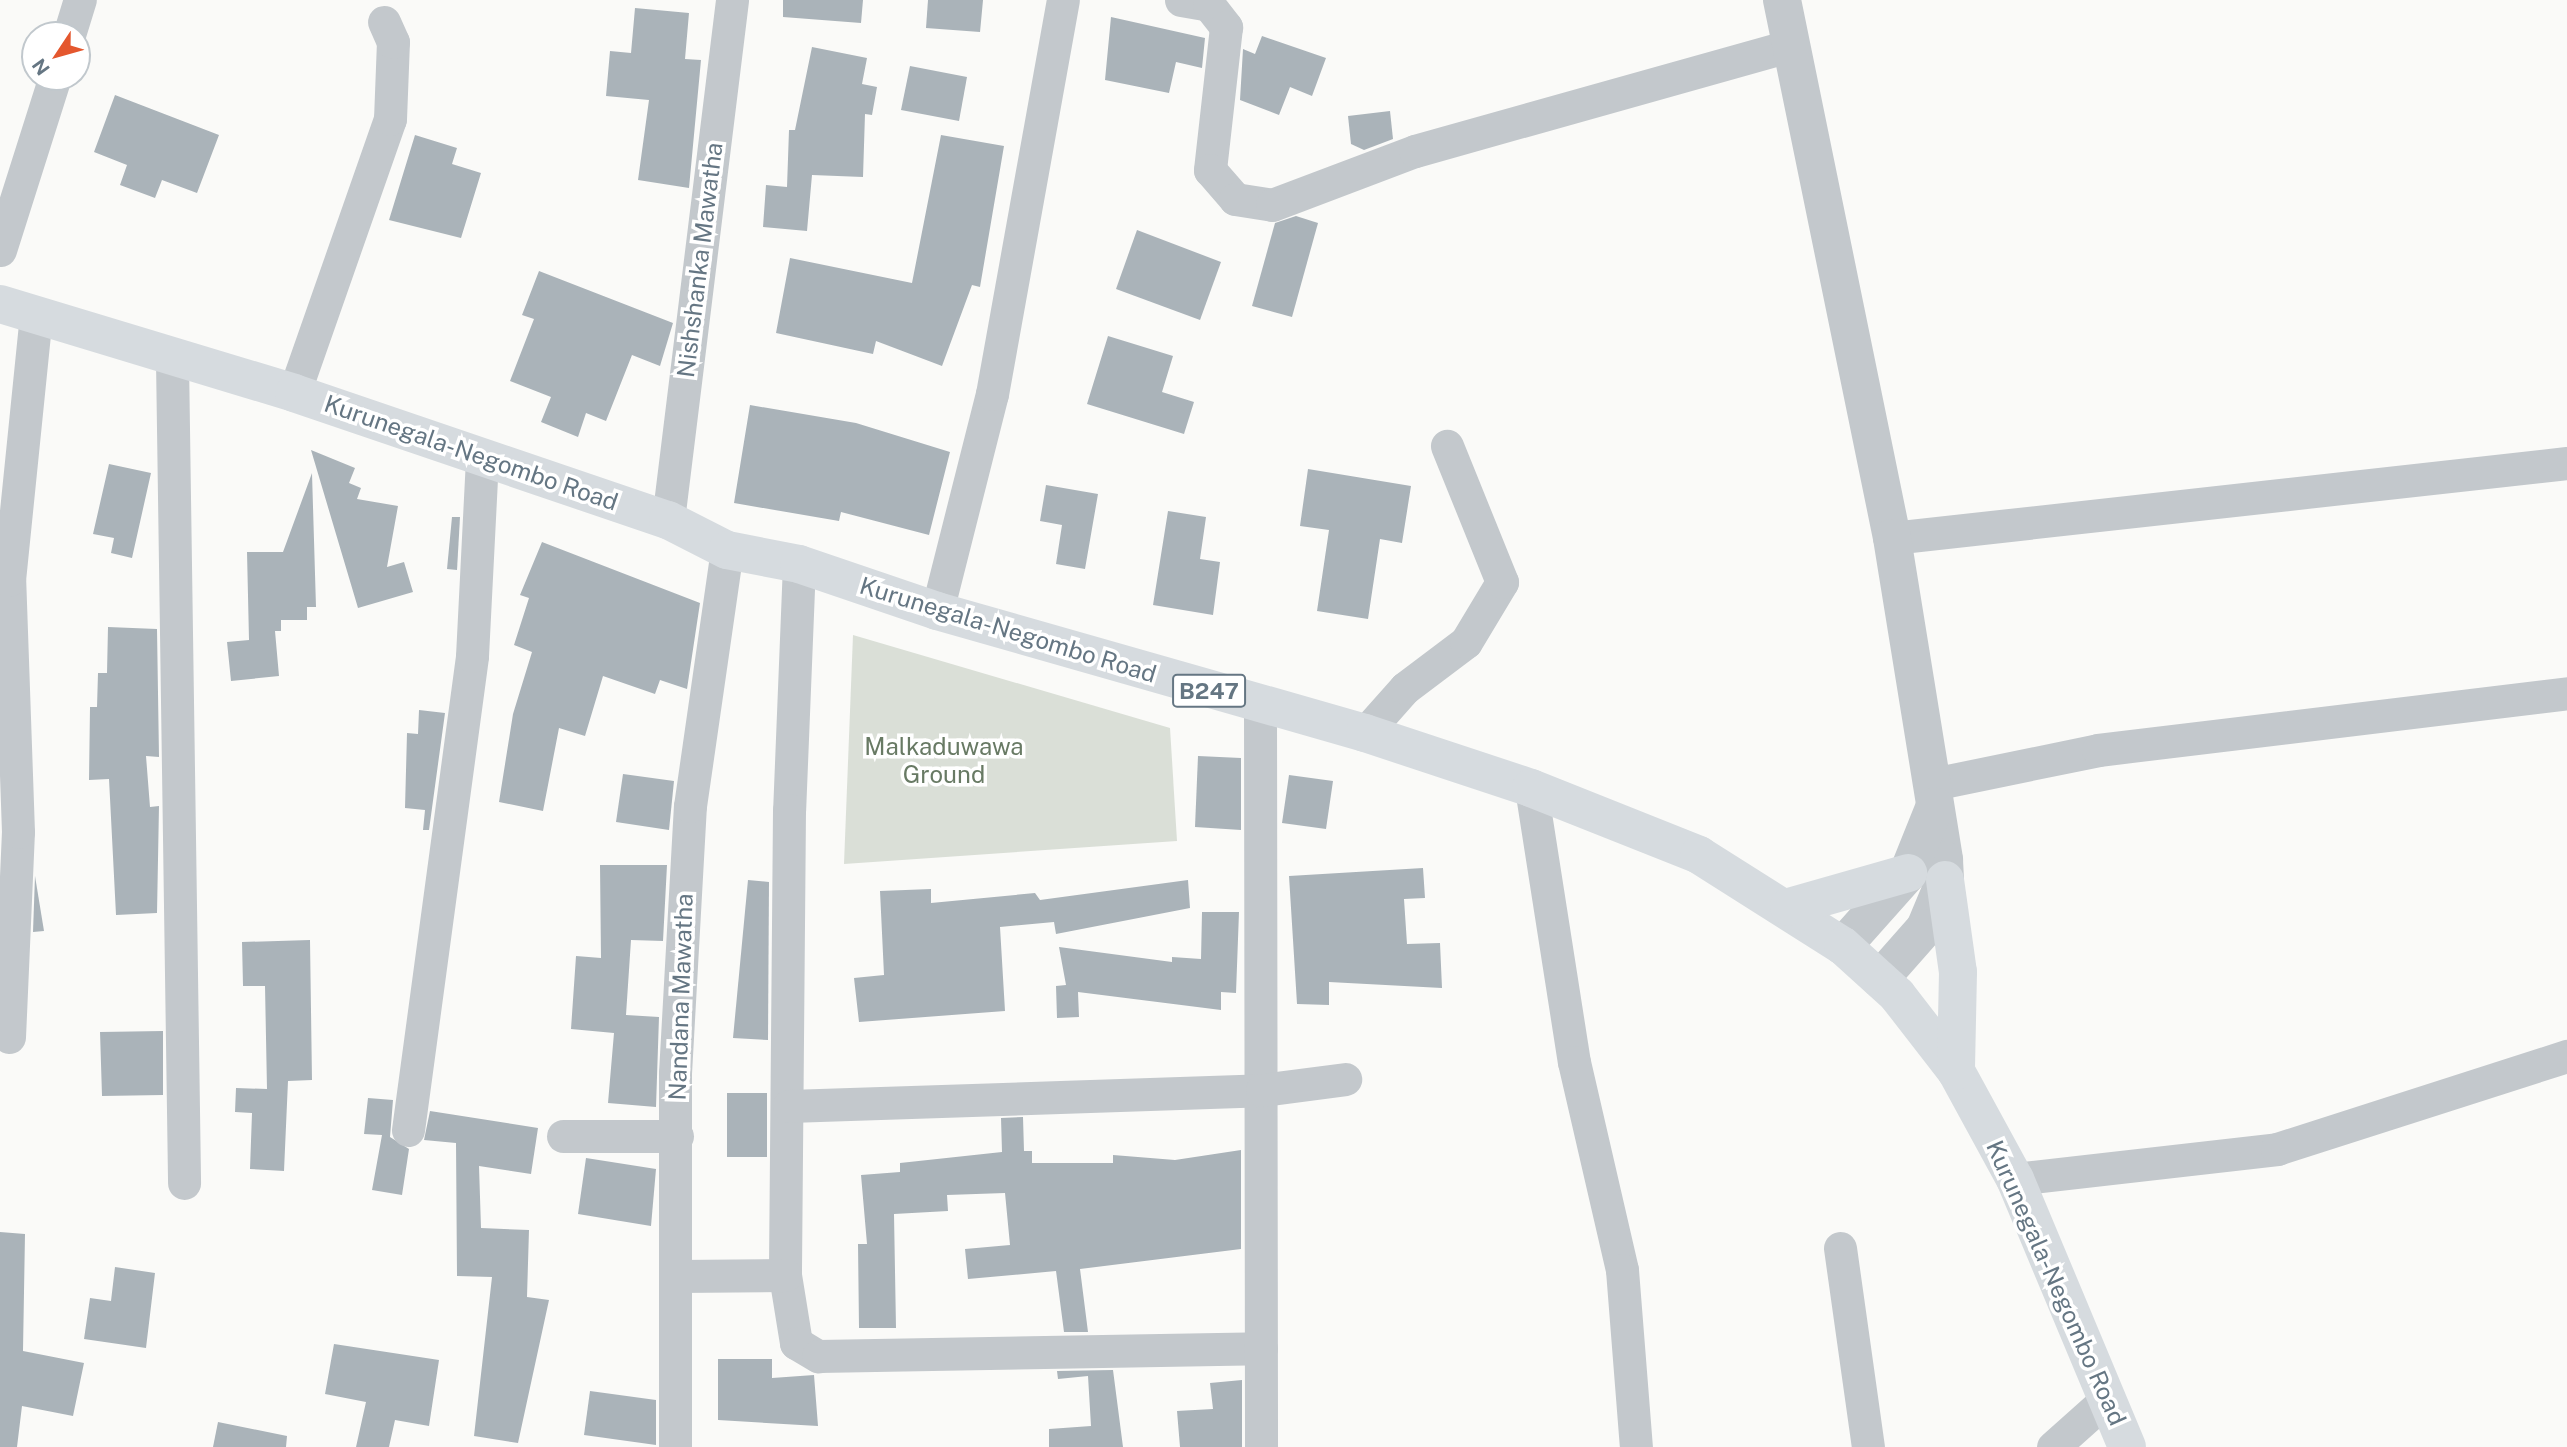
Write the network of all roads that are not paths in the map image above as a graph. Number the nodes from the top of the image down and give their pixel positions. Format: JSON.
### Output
{"nodes":[{"id":1,"x":80,"y":0,"type":"edge"},
{"id":2,"x":732,"y":0,"type":"edge"},
{"id":3,"x":1063,"y":0,"type":"edge"},
{"id":4,"x":1181,"y":0,"type":"edge"},
{"id":5,"x":1782,"y":0,"type":"edge"},
{"id":6,"x":73,"y":21,"type":"edge"},
{"id":7,"x":384,"y":22,"type":"dead end"},
{"id":8,"x":1789,"y":46,"type":"junction"},
{"id":9,"x":51,"y":91,"type":"edge"},
{"id":10,"x":0,"y":250,"type":"edge"},
{"id":11,"x":0,"y":304,"type":"edge"},
{"id":12,"x":36,"y":314,"type":"junction"},
{"id":13,"x":172,"y":360,"type":"junction"},
{"id":14,"x":294,"y":393,"type":"junction"},
{"id":15,"x":1447,"y":446,"type":"dead end"},
{"id":16,"x":482,"y":461,"type":"junction"},
{"id":17,"x":2567,"y":463,"type":"edge"},
{"id":18,"x":668,"y":520,"type":"junction"},
{"id":19,"x":1892,"y":538,"type":"junction"},
{"id":20,"x":727,"y":550,"type":"junction"},
{"id":21,"x":799,"y":564,"type":"junction"},
{"id":22,"x":937,"y":611,"type":"junction"},
{"id":23,"x":2567,"y":693,"type":"edge"},
{"id":24,"x":1260,"y":706,"type":"junction"},
{"id":25,"x":1365,"y":733,"type":"junction"},
{"id":26,"x":1531,"y":788,"type":"junction"},
{"id":27,"x":1934,"y":795,"type":"junction"},
{"id":28,"x":1926,"y":877,"type":"junction"},
{"id":29,"x":1790,"y":907,"type":"junction"},
{"id":30,"x":1843,"y":946,"type":"junction"},
{"id":31,"x":1880,"y":979,"type":"junction"},
{"id":32,"x":9,"y":1037,"type":"dead end"},
{"id":33,"x":2567,"y":1056,"type":"edge"},
{"id":34,"x":1956,"y":1070,"type":"junction"},
{"id":35,"x":1345,"y":1080,"type":"dead end"},
{"id":36,"x":1262,"y":1090,"type":"junction"},
{"id":37,"x":789,"y":1106,"type":"junction"},
{"id":38,"x":408,"y":1130,"type":"dead end"},
{"id":39,"x":563,"y":1136,"type":"dead end"},
{"id":40,"x":677,"y":1136,"type":"junction"},
{"id":41,"x":2015,"y":1178,"type":"junction"},
{"id":42,"x":184,"y":1183,"type":"dead end"},
{"id":43,"x":1840,"y":1248,"type":"dead end"},
{"id":44,"x":785,"y":1275,"type":"junction"},
{"id":45,"x":679,"y":1276,"type":"junction"},
{"id":46,"x":1261,"y":1348,"type":"junction"},
{"id":47,"x":2108,"y":1398,"type":"junction"},
{"id":48,"x":675,"y":1447,"type":"edge"},
{"id":49,"x":1261,"y":1447,"type":"edge"},
{"id":50,"x":1636,"y":1447,"type":"edge"},
{"id":51,"x":1868,"y":1447,"type":"edge"},
{"id":52,"x":2053,"y":1447,"type":"edge"},
{"id":53,"x":2127,"y":1447,"type":"edge"}],
"edges":[{"from":1,"to":6,"type":"street"},
{"from":2,"to":18,"type":"street","name":"Nishshanka Mawatha"},
{"from":3,"to":22,"type":"street"},
{"from":4,"to":8,"type":"street"},
{"from":5,"to":8,"type":"street"},
{"from":7,"to":14,"type":"street"},
{"from":8,"to":19,"type":"street"},
{"from":9,"to":10,"type":"street"},
{"from":11,"to":12,"type":"main road","name":"Kurunegala-Negombo Road","number":"B247"},
{"from":12,"to":13,"type":"main road","name":"Kurunegala-Negombo Road","number":"B247"},
{"from":12,"to":32,"type":"street"},
{"from":13,"to":14,"type":"main road","name":"Kurunegala-Negombo Road","number":"B247"},
{"from":13,"to":42,"type":"street"},
{"from":14,"to":16,"type":"main road","name":"Kurunegala-Negombo Road","number":"B247"},
{"from":15,"to":25,"type":"street"},
{"from":16,"to":18,"type":"main road","name":"Kurunegala-Negombo Road","number":"B247"},
{"from":16,"to":38,"type":"street"},
{"from":17,"to":19,"type":"street"},
{"from":18,"to":20,"type":"main road","name":"Kurunegala-Negombo Road","number":"B247"},
{"from":19,"to":27,"type":"street"},
{"from":20,"to":21,"type":"main road","name":"Kurunegala-Negombo Road","number":"B247"},
{"from":20,"to":40,"type":"street","name":"Nandana Mawatha"},
{"from":21,"to":22,"type":"main road","name":"Kurunegala-Negombo Road","number":"B247"},
{"from":21,"to":37,"type":"street"},
{"from":22,"to":24,"type":"main road","name":"Kurunegala-Negombo Road","number":"B247"},
{"from":23,"to":27,"type":"street"},
{"from":24,"to":25,"type":"main road","name":"Kurunegala-Negombo Road","number":"B247"},
{"from":24,"to":36,"type":"street"},
{"from":25,"to":26,"type":"main road","name":"Kurunegala-Negombo Road","number":"B247"},
{"from":26,"to":29,"type":"main road","name":"Kurunegala-Negombo Road","number":"B247"},
{"from":26,"to":50,"type":"street"},
{"from":27,"to":28,"type":"street"},
{"from":28,"to":29,"type":"main road"},
{"from":28,"to":30,"type":"street"},
{"from":28,"to":31,"type":"street"},
{"from":28,"to":34,"type":"main road"},
{"from":29,"to":30,"type":"main road","name":"Kurunegala-Negombo Road","number":"B247"},
{"from":30,"to":31,"type":"main road","name":"Kurunegala-Negombo Road","number":"B247"},
{"from":31,"to":34,"type":"main road","name":"Kurunegala-Negombo Road","number":"B247"},
{"from":33,"to":41,"type":"street"},
{"from":34,"to":41,"type":"main road","name":"Kurunegala-Negombo Road","number":"B247"},
{"from":35,"to":36,"type":"street"},
{"from":36,"to":37,"type":"street"},
{"from":36,"to":46,"type":"street"},
{"from":37,"to":44,"type":"street"},
{"from":39,"to":40,"type":"street"},
{"from":40,"to":45,"type":"street","name":"Nandana Mawatha"},
{"from":41,"to":47,"type":"main road","name":"Kurunegala-Negombo Road","number":"B247"},
{"from":43,"to":51,"type":"street"},
{"from":44,"to":45,"type":"street"},
{"from":44,"to":46,"type":"street"},
{"from":45,"to":48,"type":"street","name":"Nandana Mawatha"},
{"from":46,"to":49,"type":"street"},
{"from":47,"to":52,"type":"street"},
{"from":47,"to":53,"type":"main road","name":"Kurunegala-Negombo Road","number":"B247"}]}
